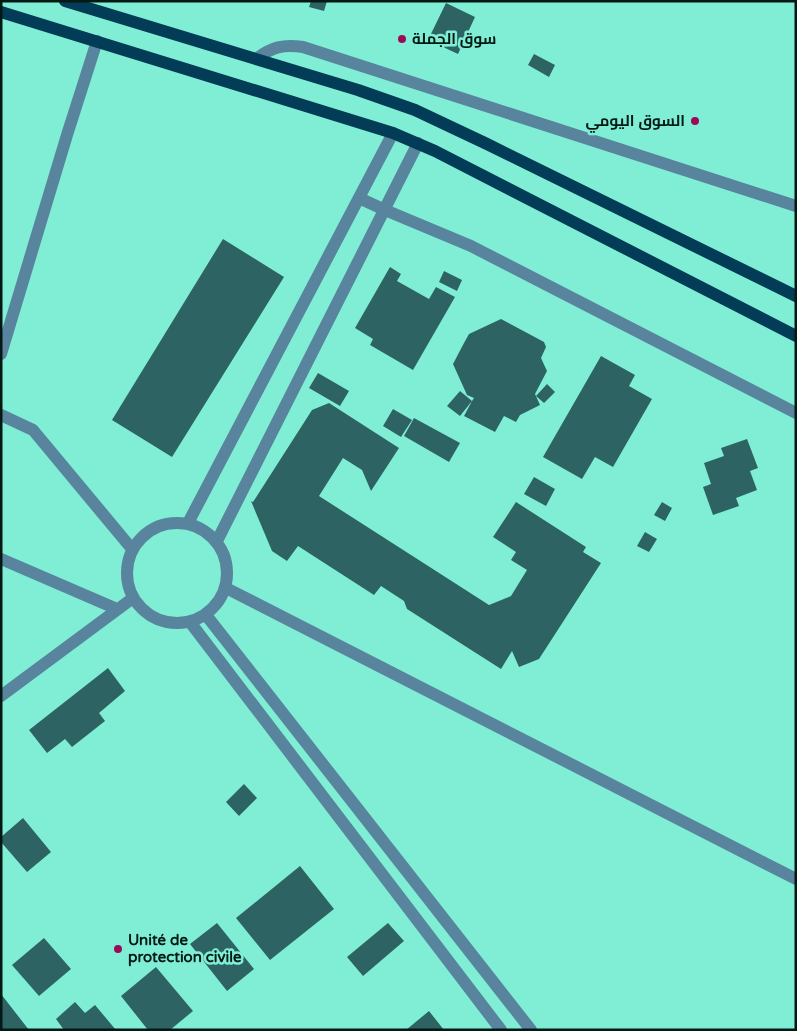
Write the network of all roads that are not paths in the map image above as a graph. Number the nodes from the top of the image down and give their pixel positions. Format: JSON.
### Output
{"nodes":[{"id":1,"x":65,"y":1,"type":"edge"},
{"id":2,"x":1,"y":12,"type":"edge"},
{"id":3,"x":97,"y":41,"type":"junction"},
{"id":4,"x":256,"y":59,"type":"junction"},
{"id":5,"x":393,"y":133,"type":"junction"},
{"id":6,"x":418,"y":143,"type":"junction"},
{"id":7,"x":359,"y":198,"type":"junction"},
{"id":8,"x":796,"y":206,"type":"edge"},
{"id":9,"x":385,"y":210,"type":"junction"},
{"id":10,"x":796,"y":296,"type":"edge"},
{"id":11,"x":796,"y":336,"type":"edge"},
{"id":12,"x":1,"y":354,"type":"edge"},
{"id":13,"x":796,"y":413,"type":"edge"},
{"id":14,"x":1,"y":414,"type":"edge"},
{"id":15,"x":188,"y":523,"type":"junction"},
{"id":16,"x":216,"y":540,"type":"junction"},
{"id":17,"x":132,"y":549,"type":"junction"},
{"id":18,"x":1,"y":559,"type":"edge"},
{"id":19,"x":226,"y":588,"type":"junction"},
{"id":20,"x":133,"y":598,"type":"junction"},
{"id":21,"x":117,"y":609,"type":"junction"},
{"id":22,"x":206,"y":615,"type":"junction"},
{"id":23,"x":190,"y":622,"type":"junction"},
{"id":24,"x":1,"y":696,"type":"edge"},
{"id":25,"x":796,"y":879,"type":"edge"},
{"id":26,"x":501,"y":1030,"type":"edge"},
{"id":27,"x":531,"y":1030,"type":"edge"}],
"edges":[{"from":1,"to":4,"type":"main road"},
{"from":2,"to":3,"type":"main road"},
{"from":3,"to":5,"type":"main road"},
{"from":3,"to":12,"type":"street"},
{"from":4,"to":8,"type":"street"},
{"from":4,"to":10,"type":"main road"},
{"from":5,"to":6,"type":"main road"},
{"from":5,"to":7,"type":"street"},
{"from":6,"to":9,"type":"street"},
{"from":6,"to":11,"type":"main road"},
{"from":7,"to":9,"type":"street"},
{"from":7,"to":15,"type":"street"},
{"from":9,"to":13,"type":"street"},
{"from":9,"to":16,"type":"street"},
{"from":14,"to":17,"type":"street"},
{"from":15,"to":16,"type":"street"},
{"from":15,"to":17,"type":"street"},
{"from":16,"to":19,"type":"street"},
{"from":17,"to":20,"type":"street"},
{"from":18,"to":21,"type":"street"},
{"from":19,"to":22,"type":"street"},
{"from":19,"to":25,"type":"street"},
{"from":20,"to":21,"type":"street"},
{"from":20,"to":23,"type":"street"},
{"from":21,"to":24,"type":"street"},
{"from":22,"to":23,"type":"street"},
{"from":22,"to":27,"type":"street"},
{"from":23,"to":26,"type":"street"}]}
